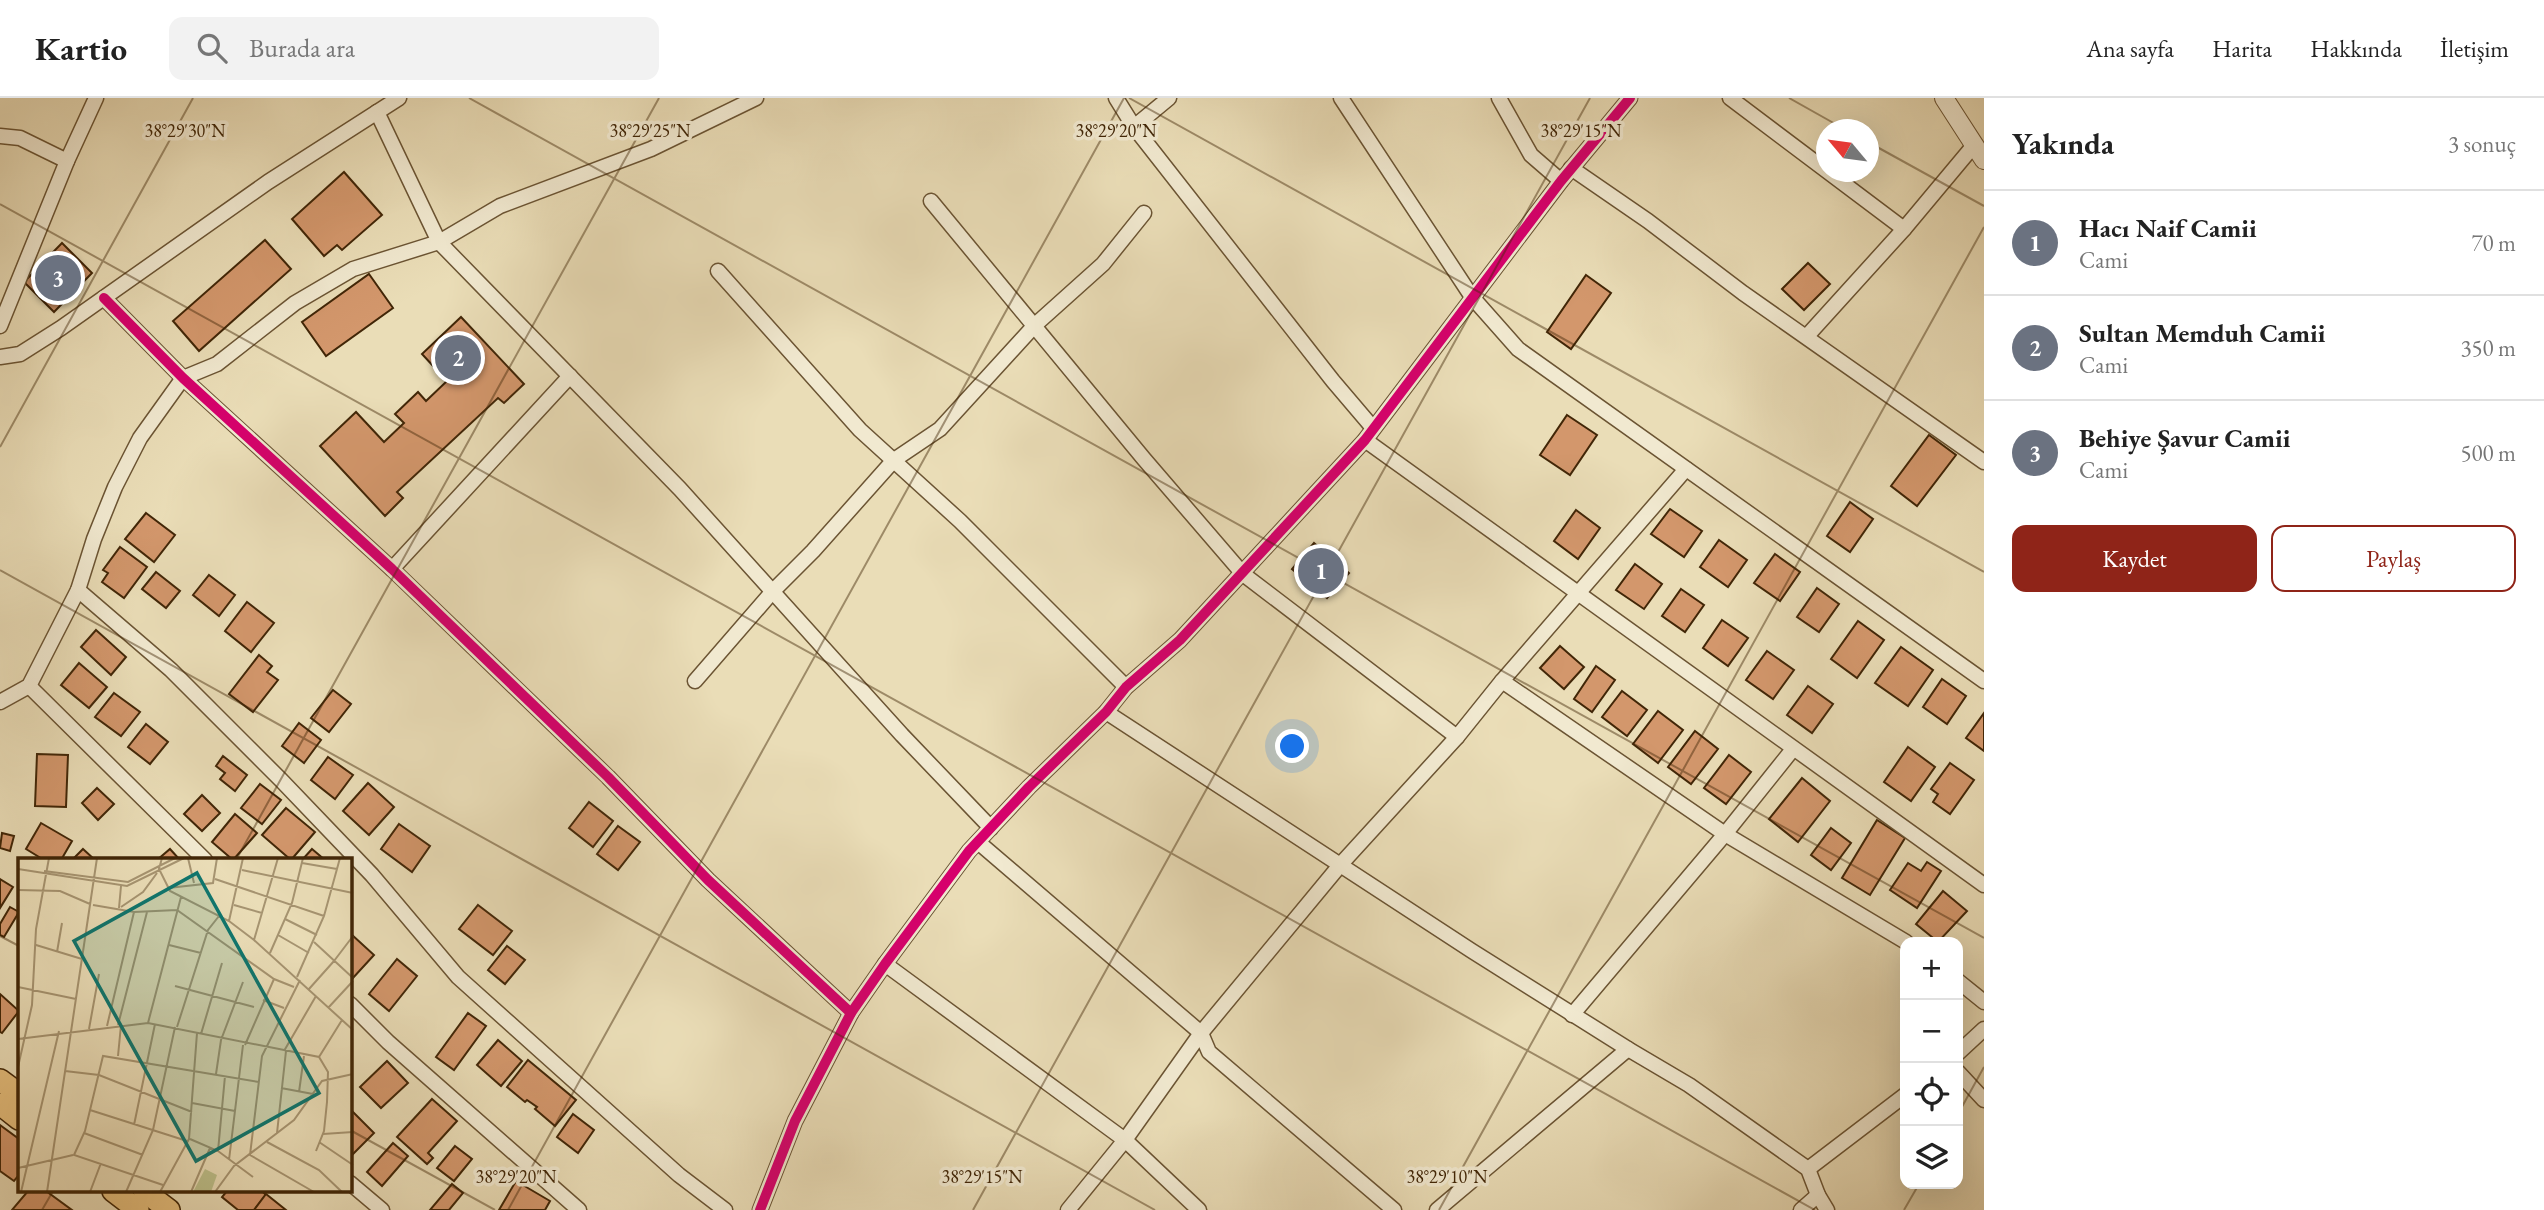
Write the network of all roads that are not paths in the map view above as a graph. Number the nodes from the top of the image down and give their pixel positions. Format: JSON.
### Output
{"nodes":[{"id":1,"x":96,"y":98,"type":"edge"},
{"id":2,"x":400,"y":98,"type":"edge"},
{"id":3,"x":756,"y":98,"type":"edge"},
{"id":4,"x":1116,"y":98,"type":"edge"},
{"id":5,"x":1170,"y":98,"type":"edge"},
{"id":6,"x":1341,"y":98,"type":"edge"},
{"id":7,"x":1499,"y":98,"type":"edge"},
{"id":8,"x":1630,"y":98,"type":"edge"},
{"id":9,"x":1730,"y":98,"type":"edge"},
{"id":10,"x":1944,"y":98,"type":"edge"},
{"id":11,"x":377,"y":112,"type":"junction"},
{"id":12,"x":1134,"y":127,"type":"junction"},
{"id":13,"x":0,"y":136,"type":"edge"},
{"id":14,"x":1980,"y":152,"type":"edge"},
{"id":15,"x":66,"y":161,"type":"junction"},
{"id":16,"x":1571,"y":168,"type":"junction"},
{"id":17,"x":1561,"y":181,"type":"junction"},
{"id":18,"x":931,"y":201,"type":"dead end"},
{"id":19,"x":1144,"y":213,"type":"dead end"},
{"id":20,"x":1904,"y":229,"type":"junction"},
{"id":21,"x":439,"y":242,"type":"junction"},
{"id":22,"x":718,"y":271,"type":"dead end"},
{"id":23,"x":1472,"y":297,"type":"junction"},
{"id":24,"x":104,"y":298,"type":"junction"},
{"id":25,"x":1035,"y":324,"type":"junction"},
{"id":26,"x":0,"y":326,"type":"edge"},
{"id":27,"x":1807,"y":336,"type":"junction"},
{"id":28,"x":0,"y":357,"type":"edge"},
{"id":29,"x":570,"y":376,"type":"junction"},
{"id":30,"x":183,"y":378,"type":"junction"},
{"id":31,"x":1369,"y":434,"type":"junction"},
{"id":32,"x":894,"y":460,"type":"junction"},
{"id":33,"x":1984,"y":462,"type":"edge"},
{"id":34,"x":1686,"y":469,"type":"junction"},
{"id":35,"x":392,"y":569,"type":"junction"},
{"id":36,"x":1243,"y":574,"type":"junction"},
{"id":37,"x":78,"y":590,"type":"junction"},
{"id":38,"x":773,"y":591,"type":"junction"},
{"id":39,"x":1577,"y":593,"type":"junction"},
{"id":40,"x":695,"y":681,"type":"dead end"},
{"id":41,"x":1502,"y":681,"type":"junction"},
{"id":42,"x":1984,"y":681,"type":"edge"},
{"id":43,"x":29,"y":686,"type":"junction"},
{"id":44,"x":1126,"y":687,"type":"junction"},
{"id":45,"x":0,"y":702,"type":"edge"},
{"id":46,"x":1107,"y":712,"type":"junction"},
{"id":47,"x":1458,"y":737,"type":"junction"},
{"id":48,"x":1793,"y":749,"type":"junction"},
{"id":49,"x":991,"y":828,"type":"junction"},
{"id":50,"x":1725,"y":834,"type":"junction"},
{"id":51,"x":978,"y":842,"type":"junction"},
{"id":52,"x":203,"y":858,"type":"edge"},
{"id":53,"x":1341,"y":864,"type":"junction"},
{"id":54,"x":1984,"y":885,"type":"edge"},
{"id":55,"x":1900,"y":938,"type":"edge"},
{"id":56,"x":885,"y":964,"type":"junction"},
{"id":57,"x":1963,"y":985,"type":"edge"},
{"id":58,"x":1984,"y":1002,"type":"edge"},
{"id":59,"x":352,"y":1006,"type":"edge"},
{"id":60,"x":851,"y":1013,"type":"junction"},
{"id":61,"x":1572,"y":1015,"type":"junction"},
{"id":62,"x":1984,"y":1029,"type":"edge"},
{"id":63,"x":1201,"y":1033,"type":"junction"},
{"id":64,"x":1963,"y":1048,"type":"edge"},
{"id":65,"x":1628,"y":1049,"type":"junction"},
{"id":66,"x":1963,"y":1077,"type":"edge"},
{"id":67,"x":0,"y":1080,"type":"edge"},
{"id":68,"x":18,"y":1093,"type":"edge"},
{"id":69,"x":1900,"y":1100,"type":"edge"},
{"id":70,"x":1984,"y":1100,"type":"edge"},
{"id":71,"x":0,"y":1104,"type":"edge"},
{"id":72,"x":18,"y":1118,"type":"edge"},
{"id":73,"x":1125,"y":1140,"type":"junction"},
{"id":74,"x":1808,"y":1169,"type":"junction"},
{"id":75,"x":352,"y":1185,"type":"edge"},
{"id":76,"x":114,"y":1192,"type":"edge"},
{"id":77,"x":145,"y":1192,"type":"edge"},
{"id":78,"x":1818,"y":1195,"type":"junction"},
{"id":79,"x":763,"y":1209,"type":"edge"},
{"id":80,"x":138,"y":1210,"type":"edge"},
{"id":81,"x":169,"y":1210,"type":"edge"},
{"id":82,"x":382,"y":1210,"type":"edge"},
{"id":83,"x":579,"y":1210,"type":"edge"},
{"id":84,"x":724,"y":1210,"type":"edge"},
{"id":85,"x":1068,"y":1210,"type":"edge"},
{"id":86,"x":1199,"y":1210,"type":"edge"},
{"id":87,"x":1394,"y":1210,"type":"edge"},
{"id":88,"x":1437,"y":1210,"type":"edge"},
{"id":89,"x":1801,"y":1210,"type":"edge"},
{"id":90,"x":1827,"y":1210,"type":"edge"}],
"edges":[{"from":1,"to":15,"type":"street"},
{"from":2,"to":11,"type":"street"},
{"from":3,"to":21,"type":"street"},
{"from":4,"to":12,"type":"street"},
{"from":5,"to":12,"type":"street"},
{"from":6,"to":23,"type":"street"},
{"from":7,"to":17,"type":"street"},
{"from":8,"to":16,"type":"street"},
{"from":9,"to":20,"type":"street"},
{"from":10,"to":14,"type":"street"},
{"from":11,"to":21,"type":"street"},
{"from":11,"to":24,"type":"street"},
{"from":12,"to":31,"type":"street"},
{"from":13,"to":15,"type":"street"},
{"from":14,"to":20,"type":"street"},
{"from":15,"to":26,"type":"street"},
{"from":16,"to":17,"type":"street"},
{"from":16,"to":27,"type":"street"},
{"from":17,"to":23,"type":"street"},
{"from":18,"to":25,"type":"street"},
{"from":19,"to":25,"type":"street"},
{"from":20,"to":27,"type":"street"},
{"from":21,"to":29,"type":"street"},
{"from":21,"to":30,"type":"street"},
{"from":22,"to":32,"type":"street"},
{"from":23,"to":31,"type":"street"},
{"from":23,"to":34,"type":"street"},
{"from":24,"to":28,"type":"street"},
{"from":24,"to":30,"type":"street"},
{"from":25,"to":32,"type":"street"},
{"from":25,"to":36,"type":"street"},
{"from":27,"to":33,"type":"street"},
{"from":29,"to":35,"type":"street"},
{"from":29,"to":38,"type":"street"},
{"from":30,"to":35,"type":"street"},
{"from":30,"to":37,"type":"street"},
{"from":31,"to":36,"type":"street"},
{"from":31,"to":39,"type":"street"},
{"from":32,"to":38,"type":"street"},
{"from":32,"to":44,"type":"street"},
{"from":34,"to":39,"type":"street"},
{"from":34,"to":42,"type":"street"},
{"from":35,"to":60,"type":"street"},
{"from":36,"to":44,"type":"street"},
{"from":36,"to":47,"type":"street"},
{"from":37,"to":43,"type":"street"},
{"from":37,"to":84,"type":"street"},
{"from":38,"to":40,"type":"street"},
{"from":38,"to":49,"type":"street"},
{"from":39,"to":41,"type":"street"},
{"from":39,"to":48,"type":"street"},
{"from":41,"to":47,"type":"street"},
{"from":41,"to":50,"type":"street"},
{"from":43,"to":45,"type":"street"},
{"from":43,"to":52,"type":"street"},
{"from":44,"to":46,"type":"street"},
{"from":46,"to":49,"type":"street"},
{"from":46,"to":53,"type":"street"},
{"from":47,"to":53,"type":"street"},
{"from":48,"to":50,"type":"street"},
{"from":48,"to":54,"type":"street"},
{"from":49,"to":51,"type":"street"},
{"from":50,"to":55,"type":"street"},
{"from":50,"to":61,"type":"street"},
{"from":51,"to":56,"type":"street"},
{"from":51,"to":63,"type":"street"},
{"from":53,"to":61,"type":"street"},
{"from":53,"to":63,"type":"street"},
{"from":56,"to":60,"type":"street"},
{"from":56,"to":73,"type":"street"},
{"from":57,"to":58,"type":"street"},
{"from":59,"to":83,"type":"street"},
{"from":60,"to":79,"type":"street"},
{"from":61,"to":65,"type":"street"},
{"from":62,"to":64,"type":"street"},
{"from":63,"to":73,"type":"street"},
{"from":63,"to":87,"type":"street"},
{"from":65,"to":74,"type":"street"},
{"from":65,"to":88,"type":"street"},
{"from":66,"to":70,"type":"street"},
{"from":67,"to":68,"type":"main road"},
{"from":69,"to":74,"type":"street"},
{"from":71,"to":72,"type":"main road"},
{"from":73,"to":85,"type":"street"},
{"from":73,"to":86,"type":"street"},
{"from":74,"to":78,"type":"street"},
{"from":75,"to":82,"type":"street"},
{"from":76,"to":80,"type":"main road"},
{"from":77,"to":81,"type":"main road"},
{"from":78,"to":89,"type":"street"},
{"from":78,"to":90,"type":"street"}]}
